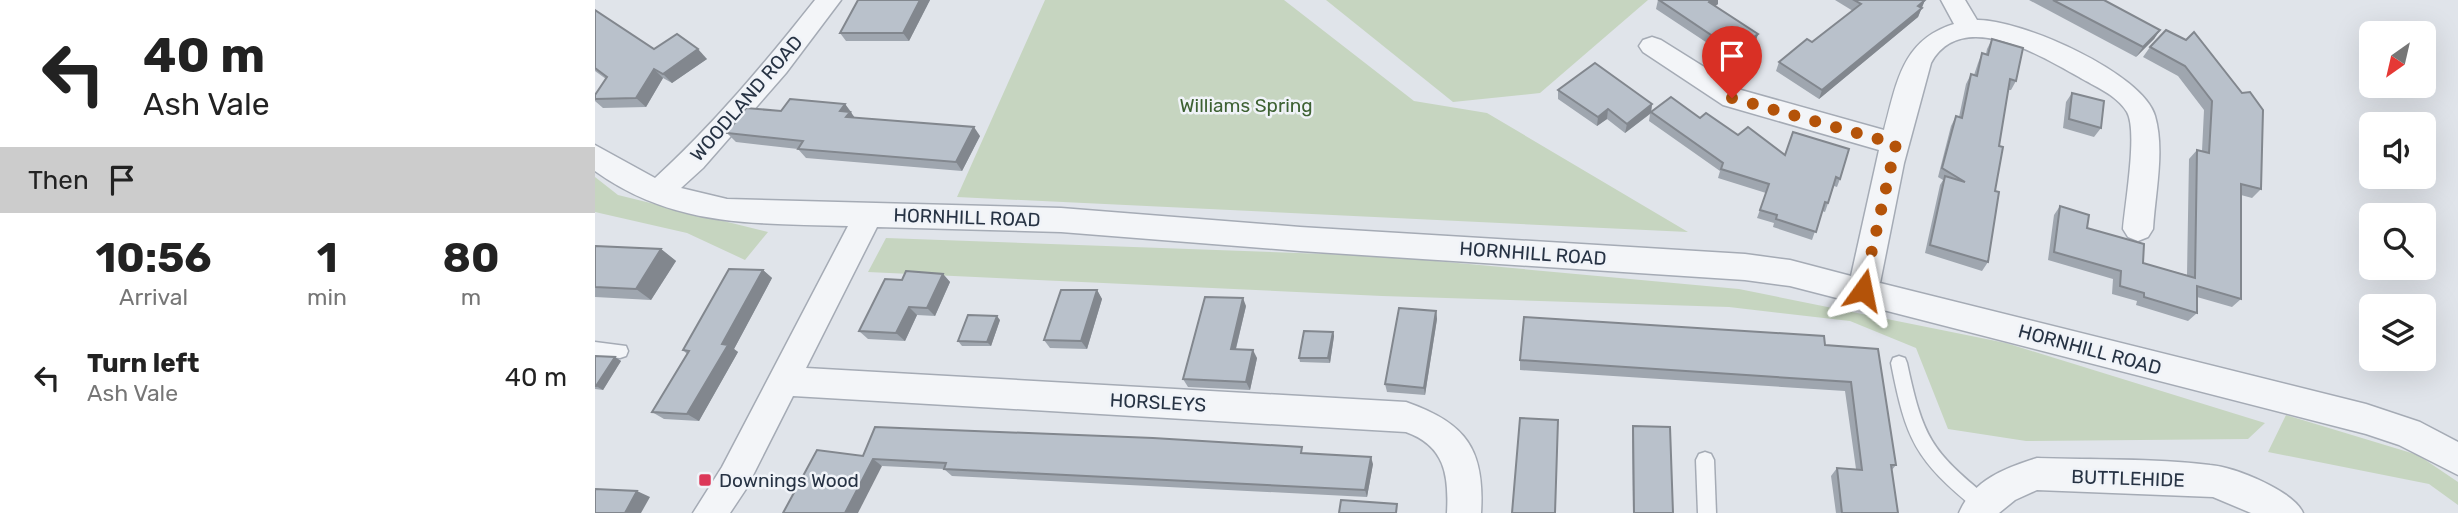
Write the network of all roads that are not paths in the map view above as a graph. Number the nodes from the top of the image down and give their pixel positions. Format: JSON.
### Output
{"nodes":[{"id":1,"x":829,"y":0,"type":"edge"},
{"id":2,"x":1953,"y":0,"type":"edge"},
{"id":3,"x":1970,"y":29,"type":"junction"},
{"id":4,"x":1652,"y":46,"type":"dead end"},
{"id":5,"x":1896,"y":144,"type":"junction"},
{"id":6,"x":595,"y":156,"type":"edge"},
{"id":7,"x":658,"y":192,"type":"junction"},
{"id":8,"x":869,"y":213,"type":"junction"},
{"id":9,"x":2138,"y":229,"type":"dead end"},
{"id":10,"x":1863,"y":290,"type":"junction"},
{"id":11,"x":595,"y":349,"type":"edge"},
{"id":12,"x":620,"y":351,"type":"dead end"},
{"id":13,"x":1899,"y":363,"type":"dead end"},
{"id":14,"x":783,"y":381,"type":"junction"},
{"id":15,"x":2458,"y":459,"type":"edge"},
{"id":16,"x":1706,"y":460,"type":"dead end"},
{"id":17,"x":1980,"y":509,"type":"edge"},
{"id":18,"x":710,"y":513,"type":"edge"},
{"id":19,"x":1464,"y":513,"type":"edge"},
{"id":20,"x":1707,"y":513,"type":"edge"},
{"id":21,"x":2286,"y":513,"type":"edge"}],
"edges":[{"from":1,"to":7,"type":"street","name":"WOODLAND ROAD"},
{"from":2,"to":3,"type":"street"},
{"from":3,"to":5,"type":"street"},
{"from":3,"to":9,"type":"street"},
{"from":4,"to":5,"type":"street"},
{"from":5,"to":10,"type":"street"},
{"from":6,"to":7,"type":"street","name":"HORNHILL ROAD"},
{"from":7,"to":8,"type":"street","name":"HORNHILL ROAD"},
{"from":8,"to":10,"type":"street","name":"HORNHILL ROAD"},
{"from":8,"to":14,"type":"street"},
{"from":10,"to":15,"type":"street","name":"HORNHILL ROAD"},
{"from":11,"to":12,"type":"lane"},
{"from":13,"to":17,"type":"lane"},
{"from":14,"to":18,"type":"street"},
{"from":14,"to":19,"type":"street","name":"HORSLEYS"},
{"from":16,"to":20,"type":"lane"},
{"from":17,"to":21,"type":"street","name":"BUTTLEHIDE"}]}
